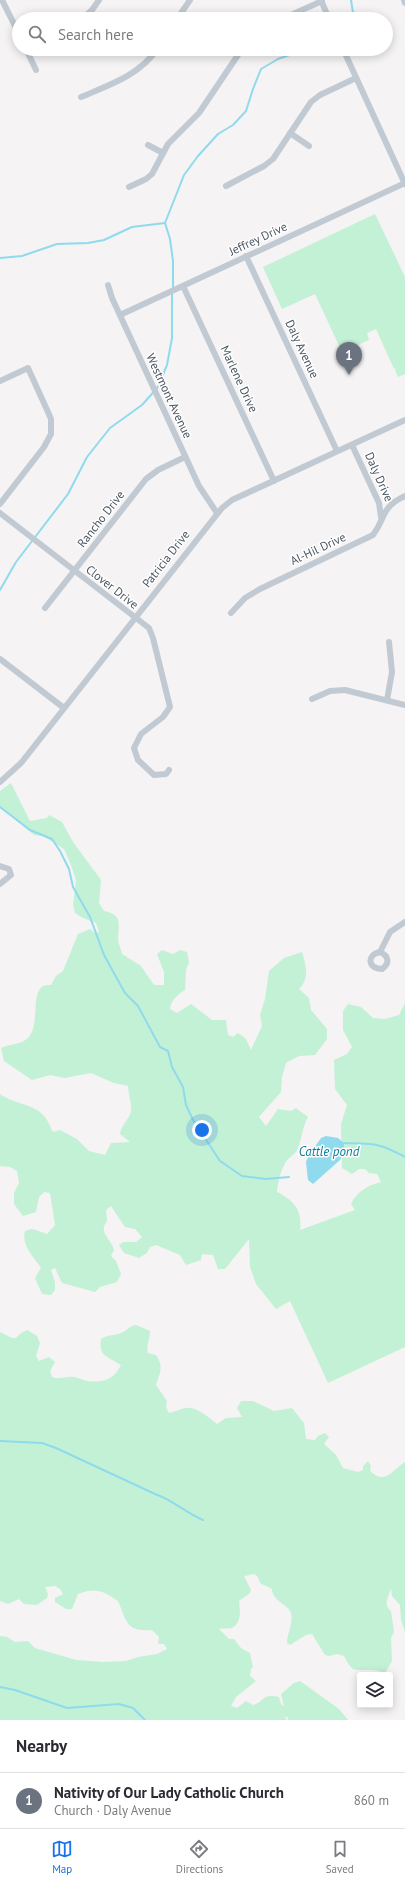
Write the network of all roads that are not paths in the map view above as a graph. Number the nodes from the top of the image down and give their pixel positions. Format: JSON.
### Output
{"nodes":[{"id":1,"x":2,"y":0,"type":"edge"},
{"id":2,"x":99,"y":0,"type":"edge"},
{"id":3,"x":190,"y":0,"type":"edge"},
{"id":4,"x":321,"y":1,"type":"edge"},
{"id":5,"x":90,"y":12,"type":"edge"},
{"id":6,"x":182,"y":12,"type":"edge"},
{"id":7,"x":297,"y":12,"type":"edge"},
{"id":8,"x":326,"y":12,"type":"edge"},
{"id":9,"x":12,"y":20,"type":"edge"},
{"id":10,"x":29,"y":56,"type":"edge"},
{"id":11,"x":152,"y":56,"type":"edge"},
{"id":12,"x":237,"y":56,"type":"edge"},
{"id":13,"x":346,"y":56,"type":"edge"},
{"id":14,"x":36,"y":70,"type":"dead end"},
{"id":15,"x":356,"y":78,"type":"junction"},
{"id":16,"x":81,"y":97,"type":"dead end"},
{"id":17,"x":290,"y":133,"type":"junction"},
{"id":18,"x":148,"y":145,"type":"dead end"},
{"id":19,"x":309,"y":146,"type":"dead end"},
{"id":20,"x":163,"y":153,"type":"junction"},
{"id":21,"x":405,"y":183,"type":"edge"},
{"id":22,"x":226,"y":186,"type":"dead end"},
{"id":23,"x":129,"y":187,"type":"dead end"},
{"id":24,"x":246,"y":256,"type":"junction"},
{"id":25,"x":108,"y":285,"type":"dead end"},
{"id":26,"x":183,"y":286,"type":"junction"},
{"id":27,"x":120,"y":315,"type":"junction"},
{"id":28,"x":0,"y":381,"type":"edge"},
{"id":29,"x":405,"y":420,"type":"edge"},
{"id":30,"x":352,"y":444,"type":"junction"},
{"id":31,"x":337,"y":451,"type":"junction"},
{"id":32,"x":186,"y":457,"type":"junction"},
{"id":33,"x":274,"y":481,"type":"junction"},
{"id":34,"x":405,"y":496,"type":"edge"},
{"id":35,"x":0,"y":504,"type":"edge"},
{"id":36,"x":217,"y":512,"type":"junction"},
{"id":37,"x":0,"y":513,"type":"edge"},
{"id":38,"x":381,"y":520,"type":"junction"},
{"id":39,"x":74,"y":571,"type":"junction"},
{"id":40,"x":45,"y":608,"type":"dead end"},
{"id":41,"x":231,"y":613,"type":"dead end"},
{"id":42,"x":134,"y":618,"type":"junction"},
{"id":43,"x":390,"y":642,"type":"dead end"},
{"id":44,"x":0,"y":659,"type":"edge"},
{"id":45,"x":312,"y":699,"type":"dead end"},
{"id":46,"x":387,"y":700,"type":"junction"},
{"id":47,"x":405,"y":705,"type":"edge"},
{"id":48,"x":64,"y":708,"type":"junction"},
{"id":49,"x":169,"y":770,"type":"dead end"},
{"id":50,"x":0,"y":782,"type":"edge"},
{"id":51,"x":0,"y":866,"type":"edge"},
{"id":52,"x":0,"y":884,"type":"edge"},
{"id":53,"x":405,"y":922,"type":"edge"},
{"id":54,"x":380,"y":952,"type":"dead end"}],
"edges":[{"from":1,"to":9,"type":"street"},
{"from":2,"to":5,"type":"street"},
{"from":3,"to":6,"type":"street"},
{"from":4,"to":7,"type":"street"},
{"from":4,"to":8,"type":"street"},
{"from":10,"to":14,"type":"street"},
{"from":11,"to":16,"type":"street"},
{"from":12,"to":20,"type":"street"},
{"from":13,"to":15,"type":"street"},
{"from":15,"to":17,"type":"street"},
{"from":15,"to":21,"type":"street"},
{"from":17,"to":19,"type":"street"},
{"from":17,"to":22,"type":"street"},
{"from":18,"to":20,"type":"street"},
{"from":20,"to":23,"type":"street"},
{"from":21,"to":24,"type":"street","name":"Jeffrey Drive"},
{"from":24,"to":26,"type":"street","name":"Jeffrey Drive"},
{"from":24,"to":31,"type":"street","name":"Daly Avenue"},
{"from":25,"to":27,"type":"street","name":"Westmont Avenue"},
{"from":26,"to":27,"type":"street","name":"Jeffrey Drive"},
{"from":26,"to":33,"type":"street","name":"Marlene Drive"},
{"from":27,"to":32,"type":"street","name":"Westmont Avenue"},
{"from":28,"to":35,"type":"street"},
{"from":29,"to":30,"type":"street","name":"Patricia Drive"},
{"from":30,"to":31,"type":"street","name":"Patricia Drive"},
{"from":30,"to":38,"type":"street","name":"Daly Drive"},
{"from":31,"to":33,"type":"street","name":"Patricia Drive"},
{"from":32,"to":36,"type":"street","name":"Westmont Avenue"},
{"from":32,"to":39,"type":"street","name":"Rancho Drive"},
{"from":33,"to":36,"type":"street","name":"Patricia Drive"},
{"from":34,"to":38,"type":"street","name":"Al-Hil Drive"},
{"from":36,"to":42,"type":"street","name":"Patricia Drive"},
{"from":37,"to":39,"type":"street","name":"Clover Drive"},
{"from":38,"to":41,"type":"street","name":"Al-Hil Drive"},
{"from":39,"to":40,"type":"street","name":"Rancho Drive"},
{"from":39,"to":42,"type":"street","name":"Clover Drive"},
{"from":42,"to":48,"type":"street","name":"Patricia Drive"},
{"from":42,"to":49,"type":"street","name":"Clover Drive"},
{"from":43,"to":46,"type":"street"},
{"from":44,"to":48,"type":"street"},
{"from":45,"to":46,"type":"street"},
{"from":46,"to":47,"type":"street"},
{"from":48,"to":50,"type":"street","name":"Patricia Drive"},
{"from":51,"to":52,"type":"street"},
{"from":53,"to":54,"type":"street"}]}
